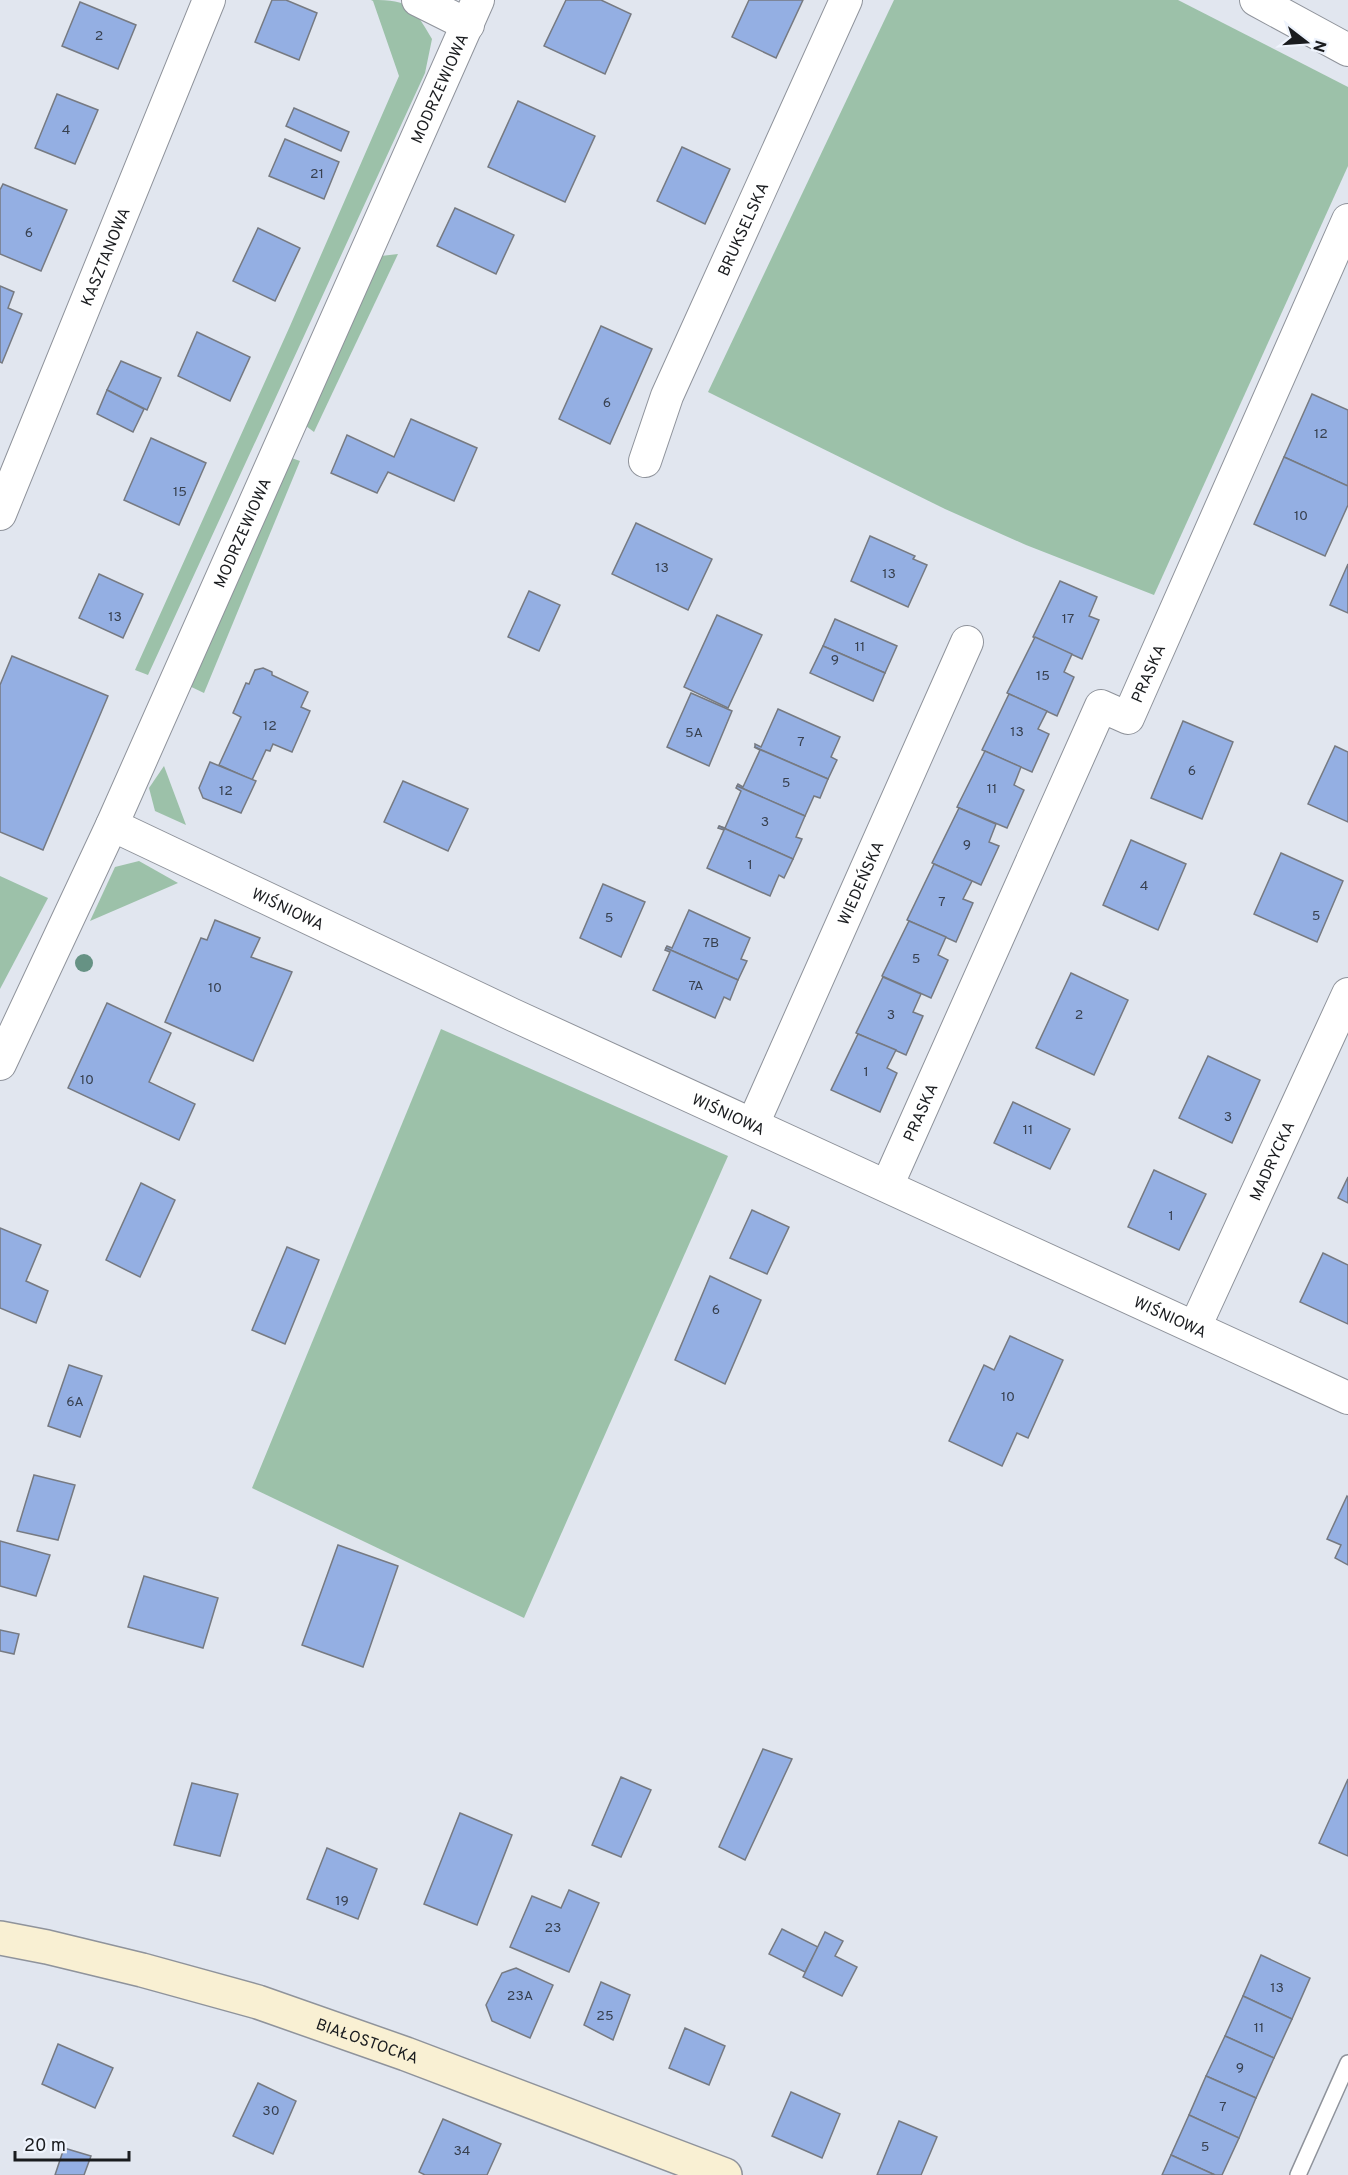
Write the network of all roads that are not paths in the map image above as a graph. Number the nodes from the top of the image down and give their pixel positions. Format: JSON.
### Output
{"nodes":[{"id":1,"x":209,"y":0,"type":"edge"},
{"id":2,"x":417,"y":0,"type":"edge"},
{"id":3,"x":846,"y":0,"type":"edge"},
{"id":4,"x":1256,"y":0,"type":"edge"},
{"id":5,"x":473,"y":13,"type":"edge"},
{"id":6,"x":1348,"y":50,"type":"edge"},
{"id":7,"x":1348,"y":220,"type":"edge"},
{"id":8,"x":645,"y":461,"type":"dead end"},
{"id":9,"x":0,"y":514,"type":"edge"},
{"id":10,"x":967,"y":642,"type":"dead end"},
{"id":11,"x":112,"y":825,"type":"junction"},
{"id":12,"x":1348,"y":994,"type":"edge"},
{"id":13,"x":0,"y":1064,"type":"edge"},
{"id":14,"x":753,"y":1124,"type":"junction"},
{"id":15,"x":887,"y":1186,"type":"junction"},
{"id":16,"x":1195,"y":1327,"type":"junction"},
{"id":17,"x":1348,"y":1398,"type":"edge"},
{"id":18,"x":0,"y":1938,"type":"edge"},
{"id":19,"x":1348,"y":2063,"type":"edge"},
{"id":20,"x":725,"y":2175,"type":"edge"},
{"id":21,"x":1298,"y":2175,"type":"edge"}],
"edges":[{"from":1,"to":9,"type":"street","name":"KASZTANOWA"},
{"from":2,"to":5,"type":"street"},
{"from":3,"to":8,"type":"street","name":"BRUKSELSKA"},
{"from":4,"to":6,"type":"street"},
{"from":5,"to":11,"type":"street","name":"MODRZEWIOWA"},
{"from":7,"to":15,"type":"street","name":"PRASKA"},
{"from":10,"to":14,"type":"street","name":"WIEDEŃSKA"},
{"from":11,"to":13,"type":"street","name":"MODRZEWIOWA"},
{"from":11,"to":14,"type":"street","name":"WIŚNIOWA"},
{"from":12,"to":16,"type":"street","name":"MADRYCKA"},
{"from":14,"to":15,"type":"street","name":"WIŚNIOWA"},
{"from":15,"to":16,"type":"street","name":"WIŚNIOWA"},
{"from":16,"to":17,"type":"street","name":"WIŚNIOWA"},
{"from":18,"to":20,"type":"street","name":"BIAŁOSTOCKA"},
{"from":19,"to":21,"type":"lane"}]}
